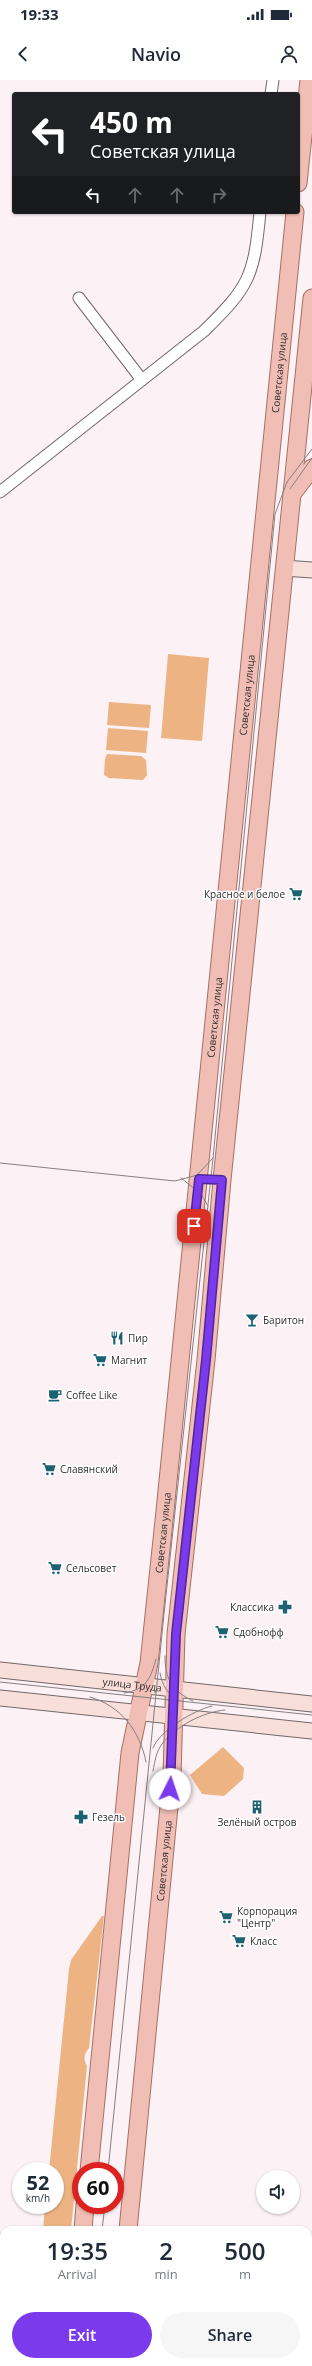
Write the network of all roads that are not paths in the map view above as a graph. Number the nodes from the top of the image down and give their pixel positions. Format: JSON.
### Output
{"nodes":[{"id":1,"x":273,"y":80,"type":"edge"},
{"id":2,"x":309,"y":80,"type":"edge"},
{"id":3,"x":271,"y":92,"type":"edge"},
{"id":4,"x":300,"y":164,"type":"edge"},
{"id":5,"x":260,"y":214,"type":"edge"},
{"id":6,"x":295,"y":214,"type":"edge"},
{"id":7,"x":79,"y":298,"type":"dead end"},
{"id":8,"x":312,"y":298,"type":"edge"},
{"id":9,"x":280,"y":377,"type":"junction"},
{"id":10,"x":142,"y":380,"type":"junction"},
{"id":11,"x":308,"y":380,"type":"edge"},
{"id":12,"x":312,"y":468,"type":"edge"},
{"id":13,"x":0,"y":492,"type":"edge"},
{"id":14,"x":292,"y":494,"type":"junction"},
{"id":15,"x":261,"y":565,"type":"junction"},
{"id":16,"x":284,"y":568,"type":"junction"},
{"id":17,"x":312,"y":570,"type":"edge"},
{"id":18,"x":199,"y":1179,"type":"junction"},
{"id":19,"x":222,"y":1180,"type":"junction"},
{"id":20,"x":0,"y":1670,"type":"edge"},
{"id":21,"x":144,"y":1686,"type":"junction"},
{"id":22,"x":174,"y":1689,"type":"junction"},
{"id":23,"x":0,"y":1698,"type":"edge"},
{"id":24,"x":312,"y":1704,"type":"edge"},
{"id":25,"x":138,"y":1713,"type":"junction"},
{"id":26,"x":174,"y":1717,"type":"junction"},
{"id":27,"x":312,"y":1731,"type":"edge"},
{"id":28,"x":90,"y":2162,"type":"edge"},
{"id":29,"x":84,"y":2214,"type":"edge"},
{"id":30,"x":83,"y":2226,"type":"edge"},
{"id":31,"x":128,"y":2226,"type":"edge"}],
"edges":[{"from":1,"to":3,"type":"street"},
{"from":2,"to":4,"type":"main road"},
{"from":5,"to":10,"type":"street"},
{"from":6,"to":9,"type":"main road","name":"Советская улица"},
{"from":7,"to":10,"type":"street"},
{"from":8,"to":11,"type":"main road","name":"Советская улица"},
{"from":9,"to":11,"type":"main road"},
{"from":9,"to":15,"type":"main road","name":"Советская улица"},
{"from":10,"to":13,"type":"street"},
{"from":11,"to":14,"type":"main road","name":"Советская улица"},
{"from":12,"to":14,"type":"main road"},
{"from":14,"to":16,"type":"main road","name":"Советская улица"},
{"from":15,"to":16,"type":"main road"},
{"from":15,"to":18,"type":"main road","name":"Советская улица"},
{"from":16,"to":17,"type":"main road"},
{"from":16,"to":19,"type":"main road","name":"Советская улица"},
{"from":18,"to":19,"type":"main road"},
{"from":18,"to":21,"type":"main road","name":"Советская улица"},
{"from":19,"to":22,"type":"main road","name":"Советская улица"},
{"from":20,"to":21,"type":"main road","name":"улица Труда"},
{"from":21,"to":22,"type":"main road","name":"улица Труда"},
{"from":21,"to":25,"type":"main road","name":"Советская улица"},
{"from":22,"to":24,"type":"main road","name":"улица Труда"},
{"from":22,"to":26,"type":"main road","name":"Советская улица"},
{"from":23,"to":25,"type":"main road"},
{"from":25,"to":26,"type":"main road"},
{"from":25,"to":28,"type":"main road","name":"Советская улица"},
{"from":26,"to":27,"type":"main road"},
{"from":26,"to":31,"type":"main road","name":"Советская улица"},
{"from":29,"to":30,"type":"main road"}]}
